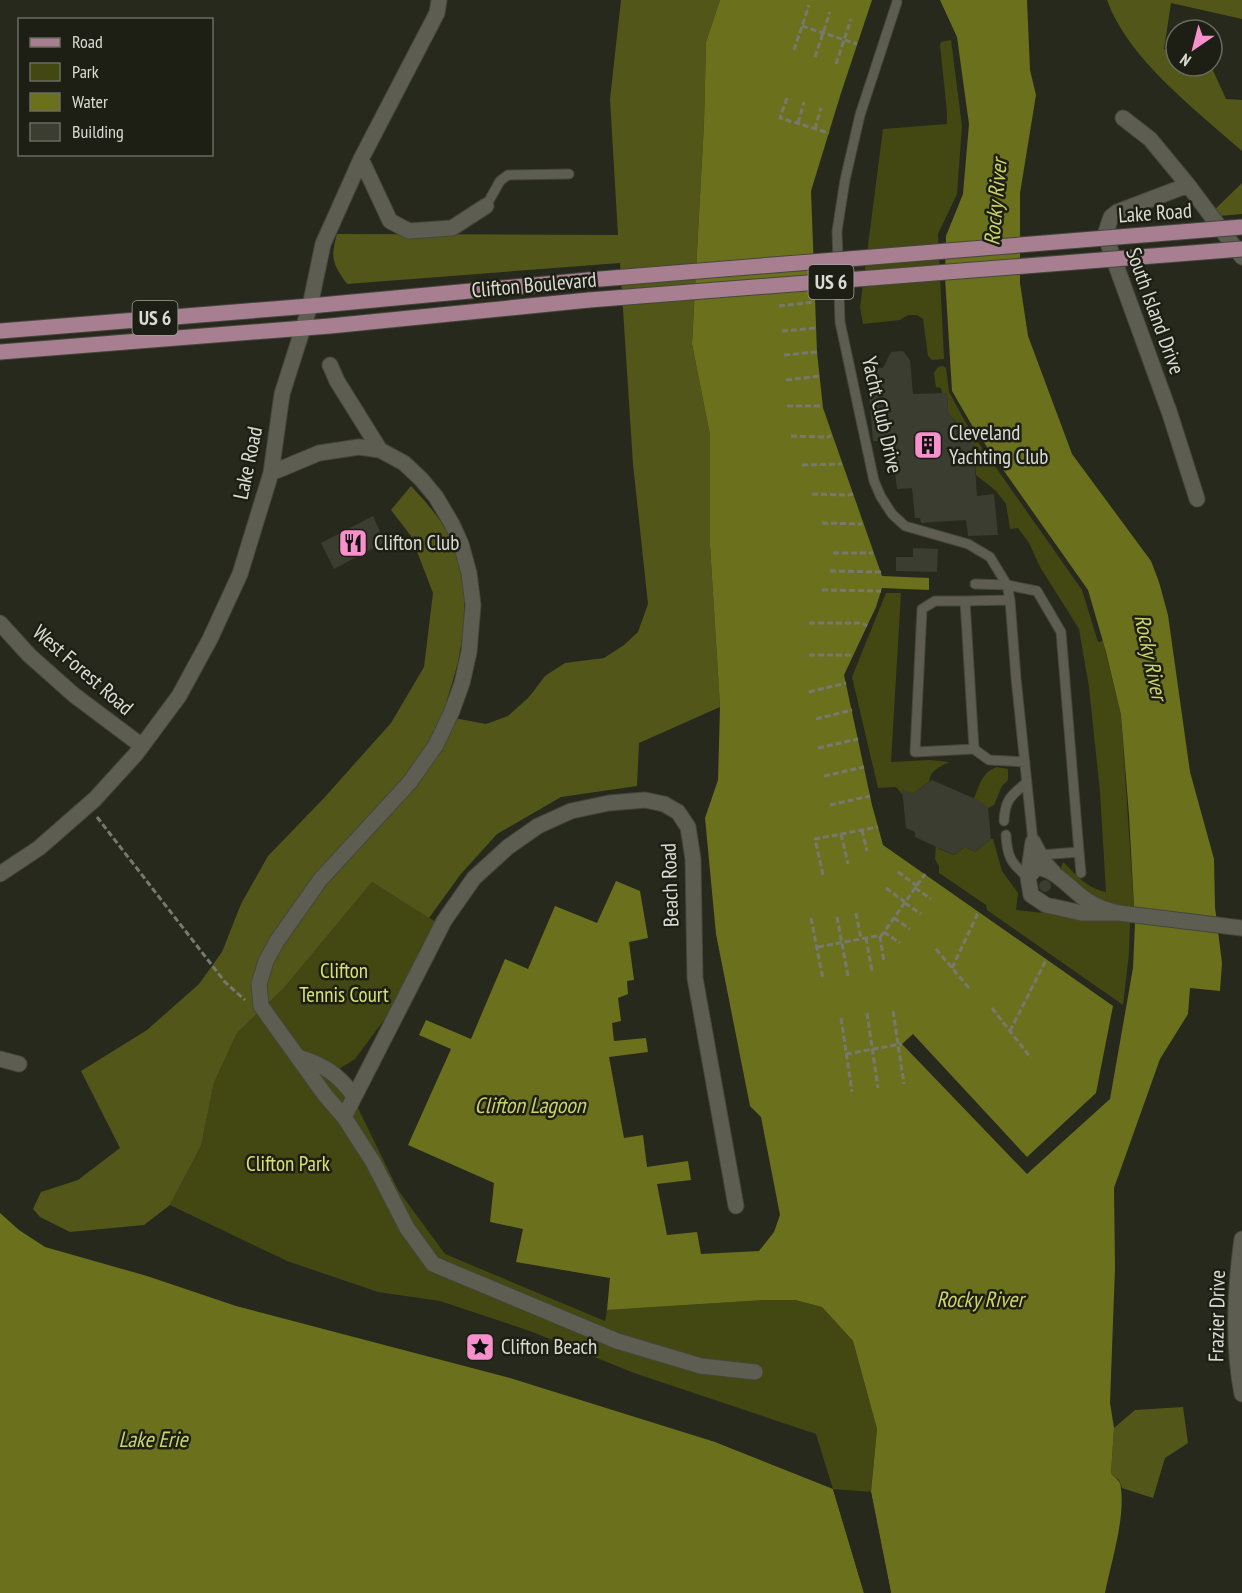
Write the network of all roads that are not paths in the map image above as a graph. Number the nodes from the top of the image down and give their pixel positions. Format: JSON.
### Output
{"nodes":[{"id":1,"x":439,"y":0,"type":"edge"},
{"id":2,"x":897,"y":2,"type":"dead end"},
{"id":3,"x":1123,"y":118,"type":"dead end"},
{"id":4,"x":361,"y":159,"type":"junction"},
{"id":5,"x":569,"y":174,"type":"dead end"},
{"id":6,"x":1188,"y":185,"type":"junction"},
{"id":7,"x":486,"y":206,"type":"joint"},
{"id":8,"x":1242,"y":227,"type":"edge"},
{"id":9,"x":1071,"y":241,"type":"joint"},
{"id":10,"x":1242,"y":249,"type":"edge"},
{"id":11,"x":1242,"y":257,"type":"edge"},
{"id":12,"x":1073,"y":263,"type":"joint"},
{"id":13,"x":310,"y":306,"type":"junction"},
{"id":14,"x":302,"y":328,"type":"junction"},
{"id":15,"x":0,"y":331,"type":"edge"},
{"id":16,"x":0,"y":352,"type":"edge"},
{"id":17,"x":330,"y":365,"type":"dead end"},
{"id":18,"x":380,"y":450,"type":"junction"},
{"id":19,"x":271,"y":473,"type":"junction"},
{"id":20,"x":1197,"y":500,"type":"dead end"},
{"id":21,"x":975,"y":584,"type":"dead end"},
{"id":22,"x":1007,"y":585,"type":"junction"},
{"id":23,"x":1010,"y":600,"type":"junction"},
{"id":24,"x":965,"y":601,"type":"junction"},
{"id":25,"x":0,"y":622,"type":"edge"},
{"id":26,"x":142,"y":746,"type":"junction"},
{"id":27,"x":974,"y":749,"type":"junction"},
{"id":28,"x":1024,"y":762,"type":"junction"},
{"id":29,"x":1027,"y":782,"type":"junction"},
{"id":30,"x":1004,"y":821,"type":"dead end"},
{"id":31,"x":1006,"y":835,"type":"dead end"},
{"id":32,"x":1036,"y":849,"type":"junction"},
{"id":33,"x":1078,"y":852,"type":"junction"},
{"id":34,"x":1054,"y":873,"type":"junction"},
{"id":35,"x":1081,"y":873,"type":"dead end"},
{"id":36,"x":0,"y":874,"type":"edge"},
{"id":37,"x":1028,"y":877,"type":"junction"},
{"id":38,"x":1119,"y":913,"type":"junction"},
{"id":39,"x":1242,"y":928,"type":"edge"},
{"id":40,"x":298,"y":1057,"type":"junction"},
{"id":41,"x":0,"y":1059,"type":"edge"},
{"id":42,"x":19,"y":1064,"type":"dead end"},
{"id":43,"x":354,"y":1096,"type":"junction"},
{"id":44,"x":344,"y":1117,"type":"junction"},
{"id":45,"x":736,"y":1206,"type":"dead end"},
{"id":46,"x":1242,"y":1239,"type":"edge"},
{"id":47,"x":755,"y":1372,"type":"dead end"},
{"id":48,"x":1242,"y":1394,"type":"edge"}],
"edges":[{"from":1,"to":4,"type":"street","name":"Lake Road"},
{"from":2,"to":22,"type":"lane","name":"Yacht Club Drive"},
{"from":3,"to":6,"type":"street"},
{"from":4,"to":7,"type":"street"},
{"from":4,"to":13,"type":"street","name":"Lake Road"},
{"from":5,"to":7,"type":"lane"},
{"from":6,"to":11,"type":"street"},
{"from":6,"to":20,"type":"street","name":"South Island Drive"},
{"from":8,"to":9,"type":"main road","name":"Lake Road","number":"US 6","bridge":true},
{"from":9,"to":13,"type":"main road","name":"Clifton Boulevard","number":"US 6","bridge":true},
{"from":10,"to":12,"type":"main road","name":"Lake Road","number":"US 6","bridge":true},
{"from":12,"to":14,"type":"main road","name":"Clifton Boulevard","number":"US 6","bridge":true},
{"from":13,"to":14,"type":"street","name":"Lake Road"},
{"from":13,"to":15,"type":"main road","name":"Clifton Boulevard","number":"US 6"},
{"from":14,"to":16,"type":"main road","name":"Clifton Boulevard","number":"US 6"},
{"from":14,"to":19,"type":"street","name":"Lake Road"},
{"from":17,"to":18,"type":"street"},
{"from":18,"to":19,"type":"street"},
{"from":18,"to":40,"type":"street"},
{"from":19,"to":26,"type":"street","name":"Lake Road"},
{"from":21,"to":22,"type":"lane"},
{"from":22,"to":23,"type":"lane","name":"Yacht Club Drive"},
{"from":22,"to":33,"type":"lane"},
{"from":23,"to":24,"type":"lane"},
{"from":23,"to":28,"type":"lane","name":"Yacht Club Drive"},
{"from":24,"to":27,"type":"lane"},
{"from":24,"to":27,"type":"lane"},
{"from":25,"to":26,"type":"street","name":"West Forest Road"},
{"from":26,"to":36,"type":"street","name":"Lake Road"},
{"from":27,"to":28,"type":"lane"},
{"from":28,"to":29,"type":"lane","name":"Yacht Club Drive"},
{"from":29,"to":30,"type":"lane"},
{"from":29,"to":32,"type":"lane","name":"Yacht Club Drive"},
{"from":31,"to":37,"type":"lane"},
{"from":32,"to":33,"type":"lane"},
{"from":32,"to":34,"type":"street"},
{"from":32,"to":37,"type":"street","name":"Yacht Club Drive"},
{"from":33,"to":35,"type":"lane"},
{"from":34,"to":37,"type":"street"},
{"from":34,"to":38,"type":"street"},
{"from":37,"to":38,"type":"street"},
{"from":38,"to":39,"type":"street"},
{"from":40,"to":43,"type":"street"},
{"from":40,"to":44,"type":"street"},
{"from":41,"to":42,"type":"street"},
{"from":43,"to":44,"type":"street","name":"Beach Road"},
{"from":43,"to":45,"type":"street","name":"Beach Road"},
{"from":44,"to":47,"type":"street"},
{"from":46,"to":48,"type":"street","name":"Frazier Drive"}]}
